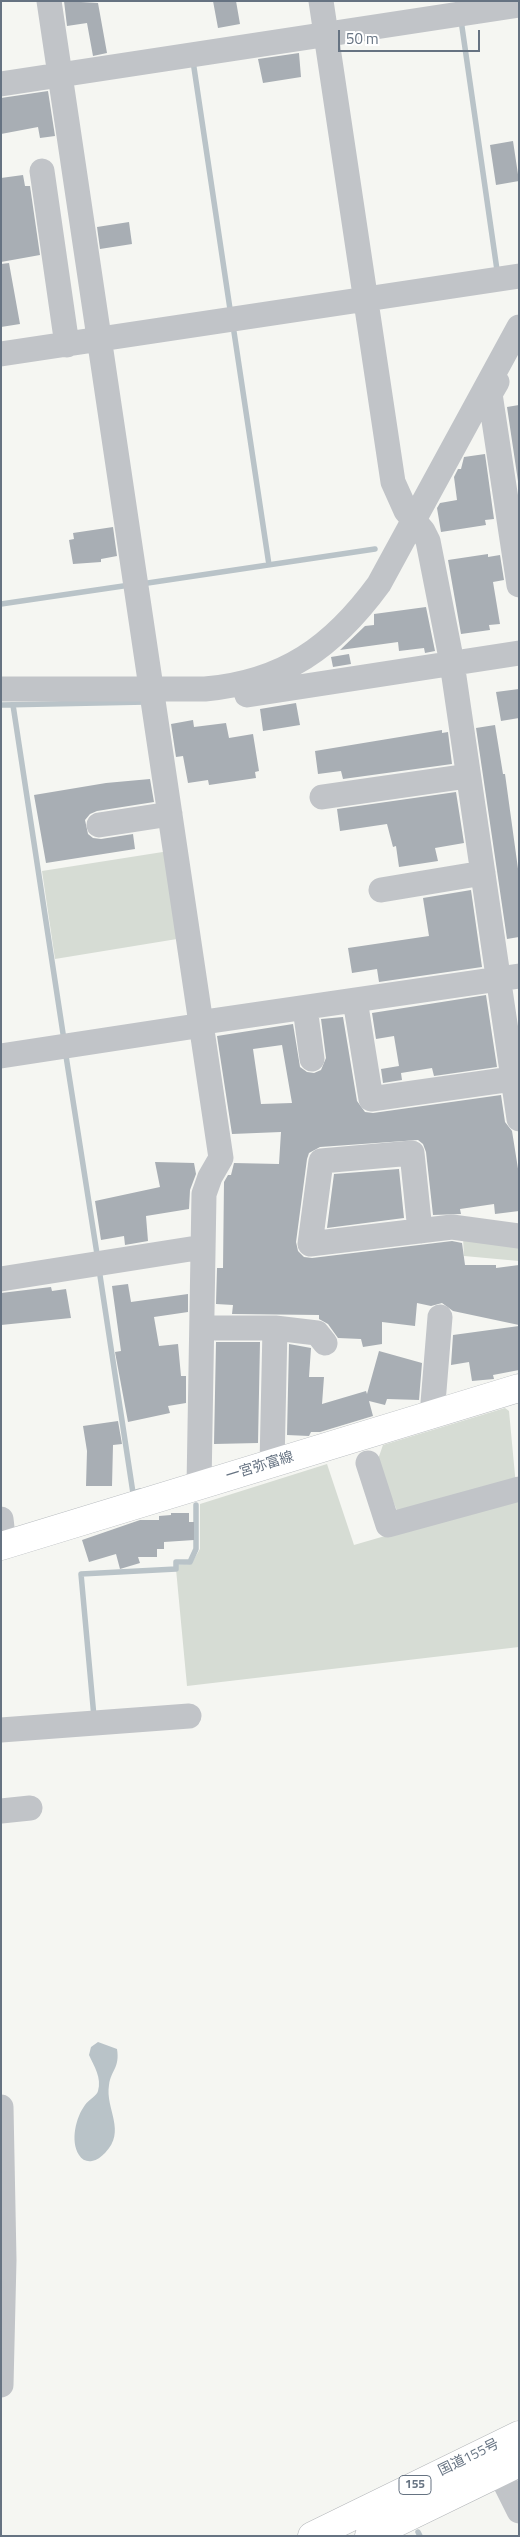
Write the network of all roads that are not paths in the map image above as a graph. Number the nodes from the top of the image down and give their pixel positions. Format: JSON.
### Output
{"nodes":[{"id":1,"x":49,"y":1,"type":"edge"},
{"id":2,"x":321,"y":1,"type":"edge"},
{"id":3,"x":519,"y":5,"type":"edge"},
{"id":4,"x":405,"y":12,"type":"edge"},
{"id":5,"x":326,"y":34,"type":"junction"},
{"id":6,"x":60,"y":74,"type":"junction"},
{"id":7,"x":1,"y":84,"type":"edge"},
{"id":8,"x":42,"y":171,"type":"dead end"},
{"id":9,"x":519,"y":276,"type":"edge"},
{"id":10,"x":366,"y":301,"type":"junction"},
{"id":11,"x":519,"y":327,"type":"edge"},
{"id":12,"x":100,"y":340,"type":"junction"},
{"id":13,"x":67,"y":344,"type":"junction"},
{"id":14,"x":519,"y":344,"type":"edge"},
{"id":15,"x":1,"y":354,"type":"edge"},
{"id":16,"x":415,"y":520,"type":"junction"},
{"id":17,"x":519,"y":585,"type":"edge"},
{"id":18,"x":519,"y":653,"type":"edge"},
{"id":19,"x":452,"y":664,"type":"junction"},
{"id":20,"x":1,"y":689,"type":"edge"},
{"id":21,"x":153,"y":693,"type":"junction"},
{"id":22,"x":1,"y":699,"type":"edge"},
{"id":23,"x":468,"y":776,"type":"junction"},
{"id":24,"x":322,"y":797,"type":"dead end"},
{"id":25,"x":170,"y":814,"type":"junction"},
{"id":26,"x":99,"y":825,"type":"dead end"},
{"id":27,"x":483,"y":873,"type":"junction"},
{"id":28,"x":381,"y":890,"type":"dead end"},
{"id":29,"x":509,"y":977,"type":"edge"},
{"id":30,"x":355,"y":1000,"type":"junction"},
{"id":31,"x":305,"y":1008,"type":"junction"},
{"id":32,"x":202,"y":1025,"type":"junction"},
{"id":33,"x":1,"y":1056,"type":"edge"},
{"id":34,"x":312,"y":1059,"type":"dead end"},
{"id":35,"x":512,"y":1078,"type":"junction"},
{"id":36,"x":519,"y":1119,"type":"edge"},
{"id":37,"x":420,"y":1231,"type":"junction"},
{"id":38,"x":519,"y":1236,"type":"edge"},
{"id":39,"x":203,"y":1247,"type":"junction"},
{"id":40,"x":1,"y":1279,"type":"edge"},
{"id":41,"x":440,"y":1318,"type":"dead end"},
{"id":42,"x":202,"y":1328,"type":"junction"},
{"id":43,"x":275,"y":1328,"type":"junction"},
{"id":44,"x":325,"y":1342,"type":"dead end"},
{"id":45,"x":518,"y":1389,"type":"edge"},
{"id":46,"x":519,"y":1395,"type":"edge"},
{"id":47,"x":432,"y":1415,"type":"junction"},
{"id":48,"x":368,"y":1463,"type":"dead end"},
{"id":49,"x":272,"y":1464,"type":"junction"},
{"id":50,"x":199,"y":1486,"type":"junction"},
{"id":51,"x":519,"y":1489,"type":"edge"},
{"id":52,"x":2,"y":1536,"type":"edge"},
{"id":53,"x":189,"y":1716,"type":"dead end"},
{"id":54,"x":1,"y":1730,"type":"edge"},
{"id":55,"x":30,"y":1808,"type":"dead end"},
{"id":56,"x":1,"y":1811,"type":"edge"},
{"id":57,"x":1,"y":2107,"type":"edge"},
{"id":58,"x":1,"y":2116,"type":"edge"},
{"id":59,"x":1,"y":2385,"type":"edge"},
{"id":60,"x":519,"y":2435,"type":"edge"},
{"id":61,"x":509,"y":2468,"type":"edge"},
{"id":62,"x":519,"y":2511,"type":"edge"},
{"id":63,"x":356,"y":2529,"type":"edge"},
{"id":64,"x":312,"y":2536,"type":"edge"}],
"edges":[{"from":1,"to":6,"type":"street"},
{"from":2,"to":5,"type":"street"},
{"from":3,"to":4,"type":"street"},
{"from":4,"to":5,"type":"street"},
{"from":5,"to":6,"type":"street"},
{"from":5,"to":10,"type":"street"},
{"from":6,"to":7,"type":"street"},
{"from":6,"to":12,"type":"street"},
{"from":8,"to":13,"type":"street"},
{"from":9,"to":10,"type":"street"},
{"from":10,"to":12,"type":"street"},
{"from":10,"to":16,"type":"street"},
{"from":11,"to":16,"type":"street"},
{"from":12,"to":13,"type":"street"},
{"from":12,"to":21,"type":"street"},
{"from":13,"to":15,"type":"street"},
{"from":14,"to":17,"type":"street"},
{"from":16,"to":19,"type":"street"},
{"from":16,"to":21,"type":"street"},
{"from":18,"to":19,"type":"street"},
{"from":19,"to":21,"type":"street"},
{"from":19,"to":23,"type":"street"},
{"from":20,"to":21,"type":"street"},
{"from":21,"to":22,"type":"street"},
{"from":21,"to":25,"type":"street"},
{"from":23,"to":24,"type":"street"},
{"from":23,"to":27,"type":"street"},
{"from":25,"to":26,"type":"street"},
{"from":25,"to":32,"type":"street"},
{"from":27,"to":28,"type":"street"},
{"from":27,"to":29,"type":"street"},
{"from":29,"to":30,"type":"street"},
{"from":29,"to":35,"type":"street"},
{"from":30,"to":31,"type":"street"},
{"from":30,"to":35,"type":"street"},
{"from":31,"to":32,"type":"street"},
{"from":31,"to":34,"type":"street"},
{"from":32,"to":33,"type":"street"},
{"from":32,"to":39,"type":"street"},
{"from":35,"to":36,"type":"street"},
{"from":37,"to":37,"type":"street"},
{"from":37,"to":38,"type":"street"},
{"from":39,"to":40,"type":"street"},
{"from":39,"to":42,"type":"street"},
{"from":41,"to":47,"type":"street"},
{"from":42,"to":43,"type":"street"},
{"from":42,"to":50,"type":"street"},
{"from":43,"to":44,"type":"street"},
{"from":43,"to":49,"type":"street"},
{"from":45,"to":46,"type":"street"},
{"from":45,"to":47,"type":"main road","name":"一宮弥富線"},
{"from":47,"to":49,"type":"main road","name":"一宮弥富線"},
{"from":48,"to":51,"type":"street"},
{"from":49,"to":50,"type":"main road","name":"一宮弥富線"},
{"from":50,"to":52,"type":"main road","name":"一宮弥富線"},
{"from":53,"to":54,"type":"street"},
{"from":55,"to":56,"type":"street"},
{"from":57,"to":58,"type":"street"},
{"from":58,"to":59,"type":"street"},
{"from":60,"to":63,"type":"main road","name":"国道155号","number":"155"},
{"from":61,"to":62,"type":"street"},
{"from":61,"to":63,"type":"main road","name":"国道155号","number":"155"},
{"from":63,"to":64,"type":"main road","name":"国道155号","number":"155"}]}
